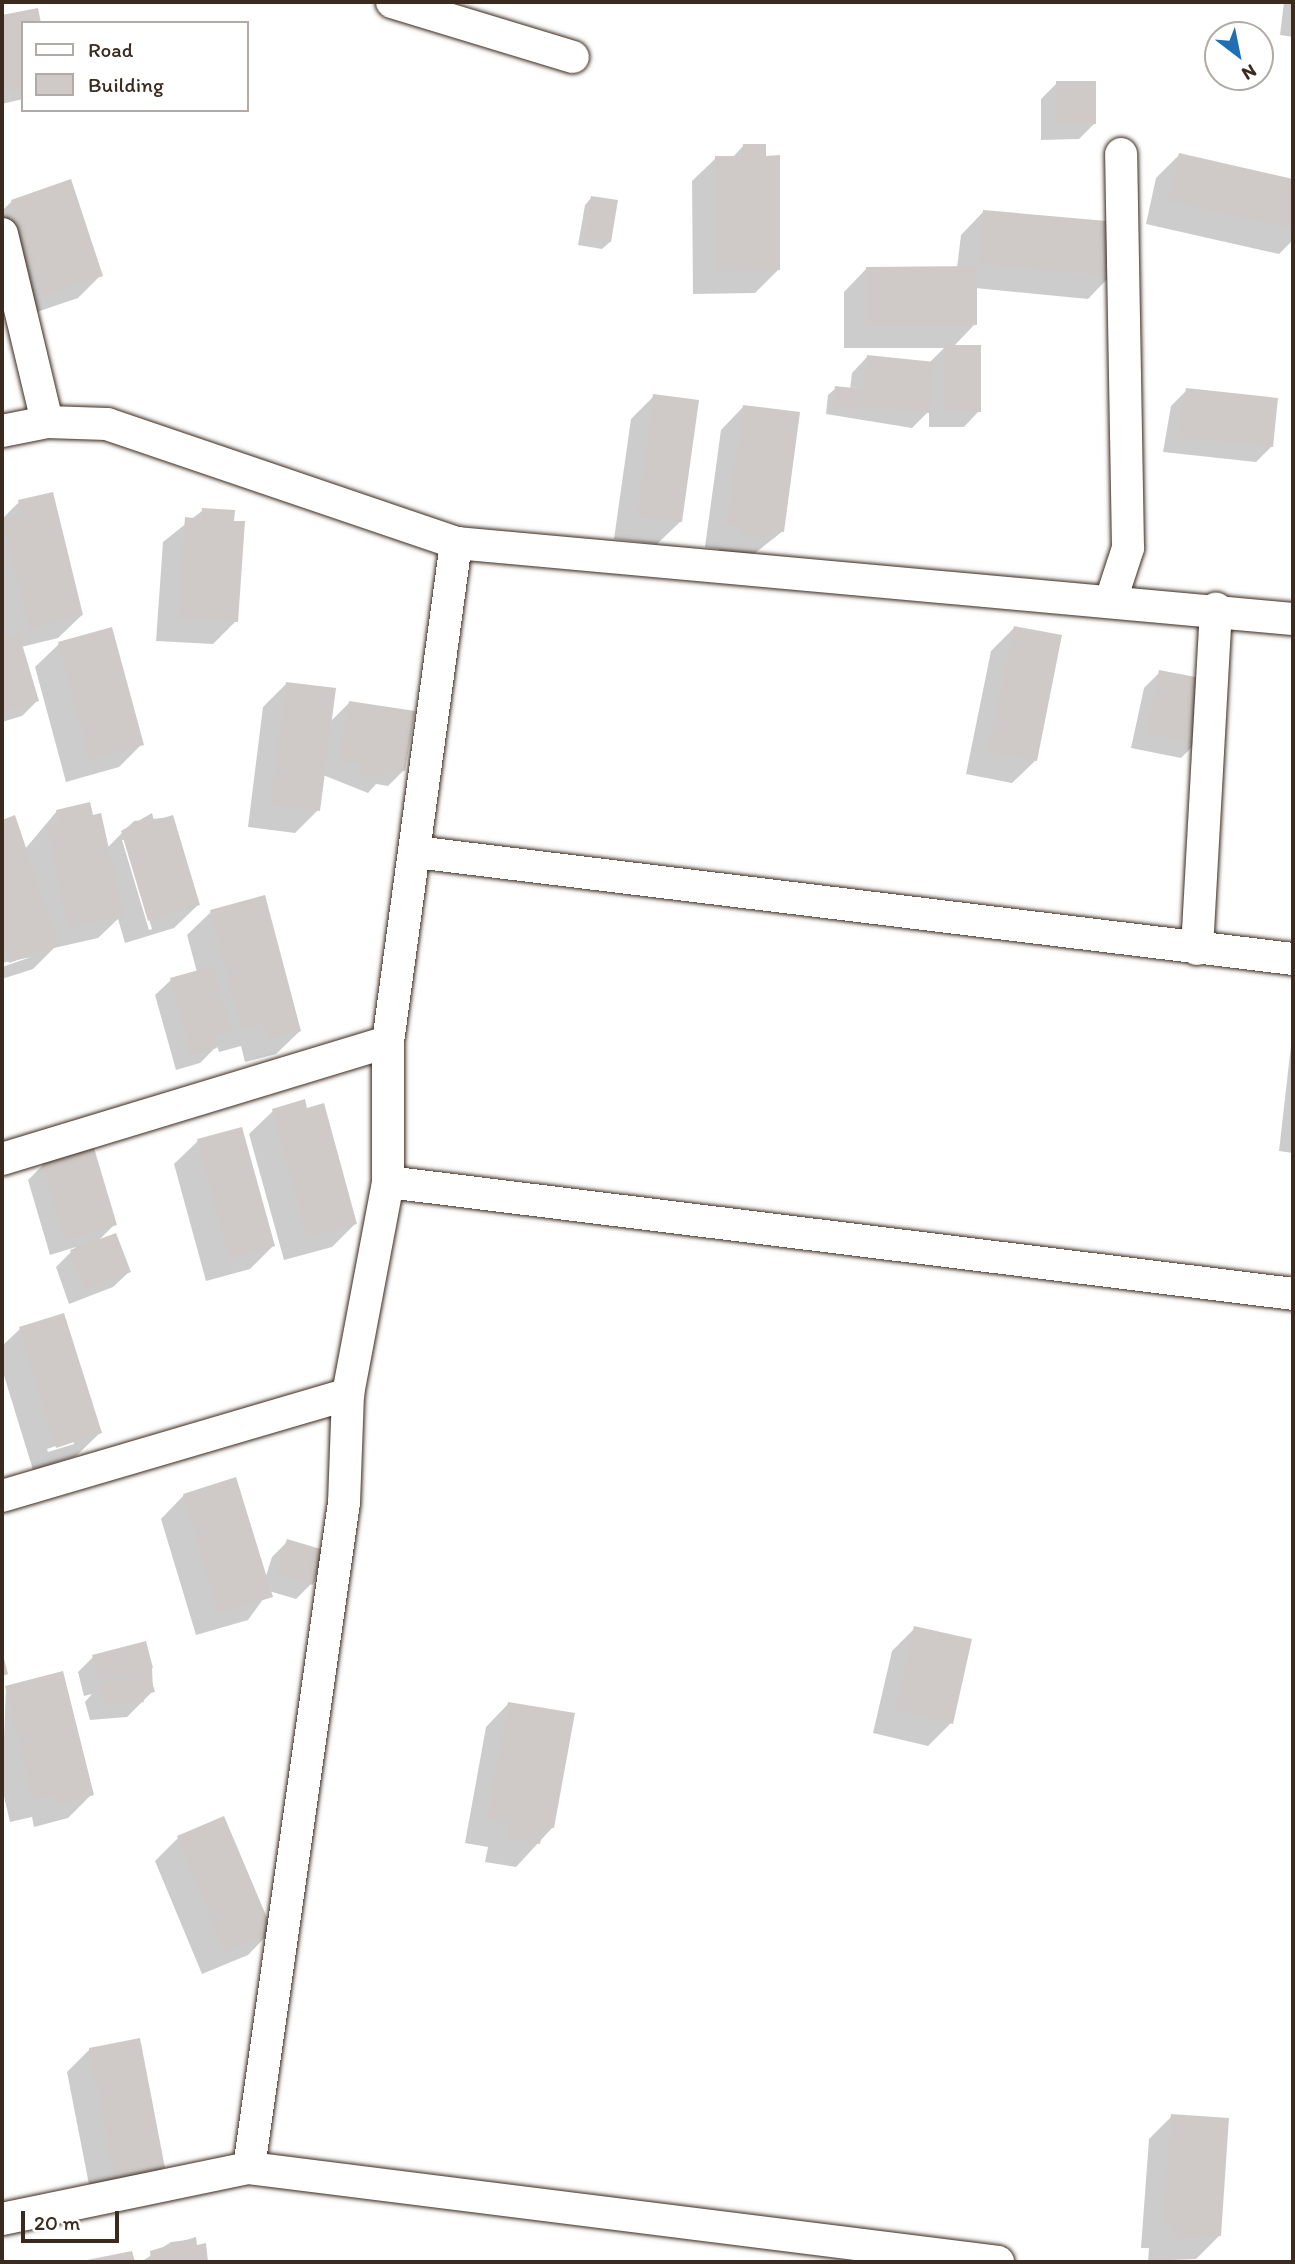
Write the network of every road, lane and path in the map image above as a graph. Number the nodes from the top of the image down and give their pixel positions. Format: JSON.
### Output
{"nodes":[{"id":1,"x":392,"y":2,"type":"edge"},
{"id":2,"x":573,"y":57,"type":"dead end"},
{"id":3,"x":1121,"y":154,"type":"dead end"},
{"id":4,"x":2,"y":234,"type":"edge"},
{"id":5,"x":47,"y":422,"type":"junction"},
{"id":6,"x":2,"y":431,"type":"edge"},
{"id":7,"x":456,"y":543,"type":"junction"},
{"id":8,"x":1111,"y":600,"type":"junction"},
{"id":9,"x":1216,"y":609,"type":"junction"},
{"id":10,"x":1293,"y":619,"type":"edge"},
{"id":11,"x":415,"y":852,"type":"junction"},
{"id":12,"x":1197,"y":949,"type":"junction"},
{"id":13,"x":1293,"y":959,"type":"edge"},
{"id":14,"x":388,"y":1042,"type":"junction"},
{"id":15,"x":2,"y":1160,"type":"edge"},
{"id":16,"x":388,"y":1182,"type":"junction"},
{"id":17,"x":1293,"y":1294,"type":"edge"},
{"id":18,"x":348,"y":1394,"type":"junction"},
{"id":19,"x":2,"y":1496,"type":"edge"},
{"id":20,"x":249,"y":2168,"type":"junction"},
{"id":21,"x":2,"y":2219,"type":"edge"},
{"id":22,"x":998,"y":2262,"type":"edge"}],
"edges":[{"from":1,"to":2,"type":"street"},
{"from":3,"to":8,"type":"street"},
{"from":4,"to":5,"type":"street"},
{"from":5,"to":6,"type":"street"},
{"from":5,"to":7,"type":"street"},
{"from":7,"to":8,"type":"street"},
{"from":7,"to":11,"type":"street"},
{"from":8,"to":9,"type":"street"},
{"from":9,"to":10,"type":"street"},
{"from":9,"to":12,"type":"street"},
{"from":11,"to":12,"type":"street"},
{"from":11,"to":14,"type":"street"},
{"from":12,"to":13,"type":"street"},
{"from":14,"to":15,"type":"street"},
{"from":14,"to":16,"type":"street"},
{"from":16,"to":17,"type":"street"},
{"from":16,"to":18,"type":"street"},
{"from":18,"to":19,"type":"street"},
{"from":18,"to":20,"type":"street"},
{"from":20,"to":21,"type":"street"},
{"from":20,"to":22,"type":"street"}]}
